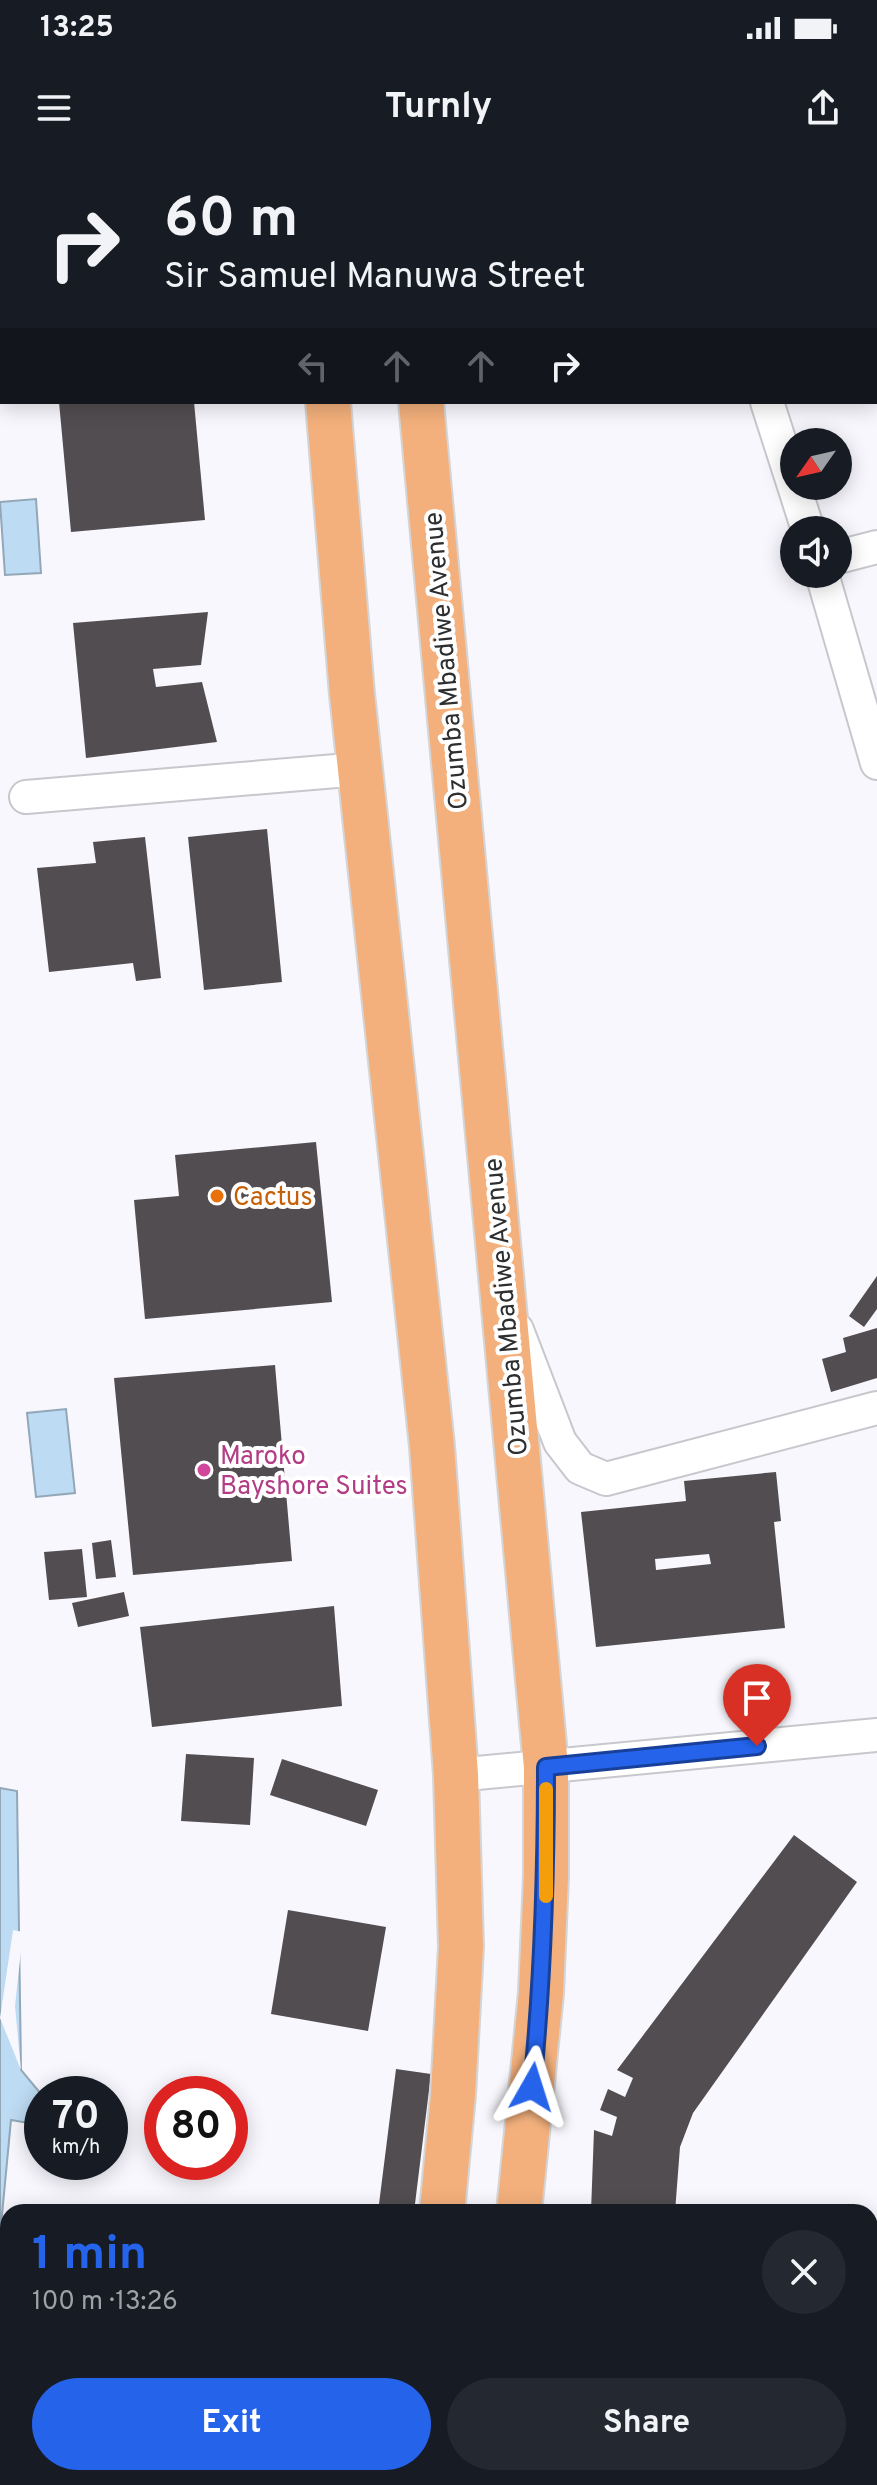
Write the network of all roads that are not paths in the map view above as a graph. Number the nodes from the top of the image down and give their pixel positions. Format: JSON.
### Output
{"nodes":[{"id":1,"x":328,"y":404,"type":"edge"},
{"id":2,"x":421,"y":404,"type":"edge"},
{"id":3,"x":768,"y":404,"type":"edge"},
{"id":4,"x":780,"y":442,"type":"edge"},
{"id":5,"x":877,"y":547,"type":"edge"},
{"id":6,"x":852,"y":553,"type":"edge"},
{"id":7,"x":826,"y":588,"type":"edge"},
{"id":8,"x":877,"y":763,"type":"edge"},
{"id":9,"x":360,"y":769,"type":"junction"},
{"id":10,"x":26,"y":797,"type":"dead end"},
{"id":11,"x":505,"y":1299,"type":"junction"},
{"id":12,"x":877,"y":1408,"type":"edge"},
{"id":13,"x":877,"y":1735,"type":"edge"},
{"id":14,"x":546,"y":1767,"type":"junction"},
{"id":15,"x":456,"y":1775,"type":"junction"},
{"id":16,"x":443,"y":2204,"type":"edge"},
{"id":17,"x":520,"y":2204,"type":"edge"}],
"edges":[{"from":1,"to":9,"type":"highway"},
{"from":2,"to":11,"type":"highway","name":"Ozumba Mbadiwe Avenue"},
{"from":3,"to":4,"type":"street"},
{"from":5,"to":6,"type":"street"},
{"from":7,"to":8,"type":"street"},
{"from":9,"to":10,"type":"street"},
{"from":9,"to":15,"type":"highway"},
{"from":11,"to":12,"type":"street"},
{"from":11,"to":14,"type":"highway","name":"Ozumba Mbadiwe Avenue"},
{"from":13,"to":14,"type":"street"},
{"from":14,"to":15,"type":"street"},
{"from":14,"to":17,"type":"highway","name":"Ozumba Mbadiwe Avenue"},
{"from":15,"to":16,"type":"highway"}]}
